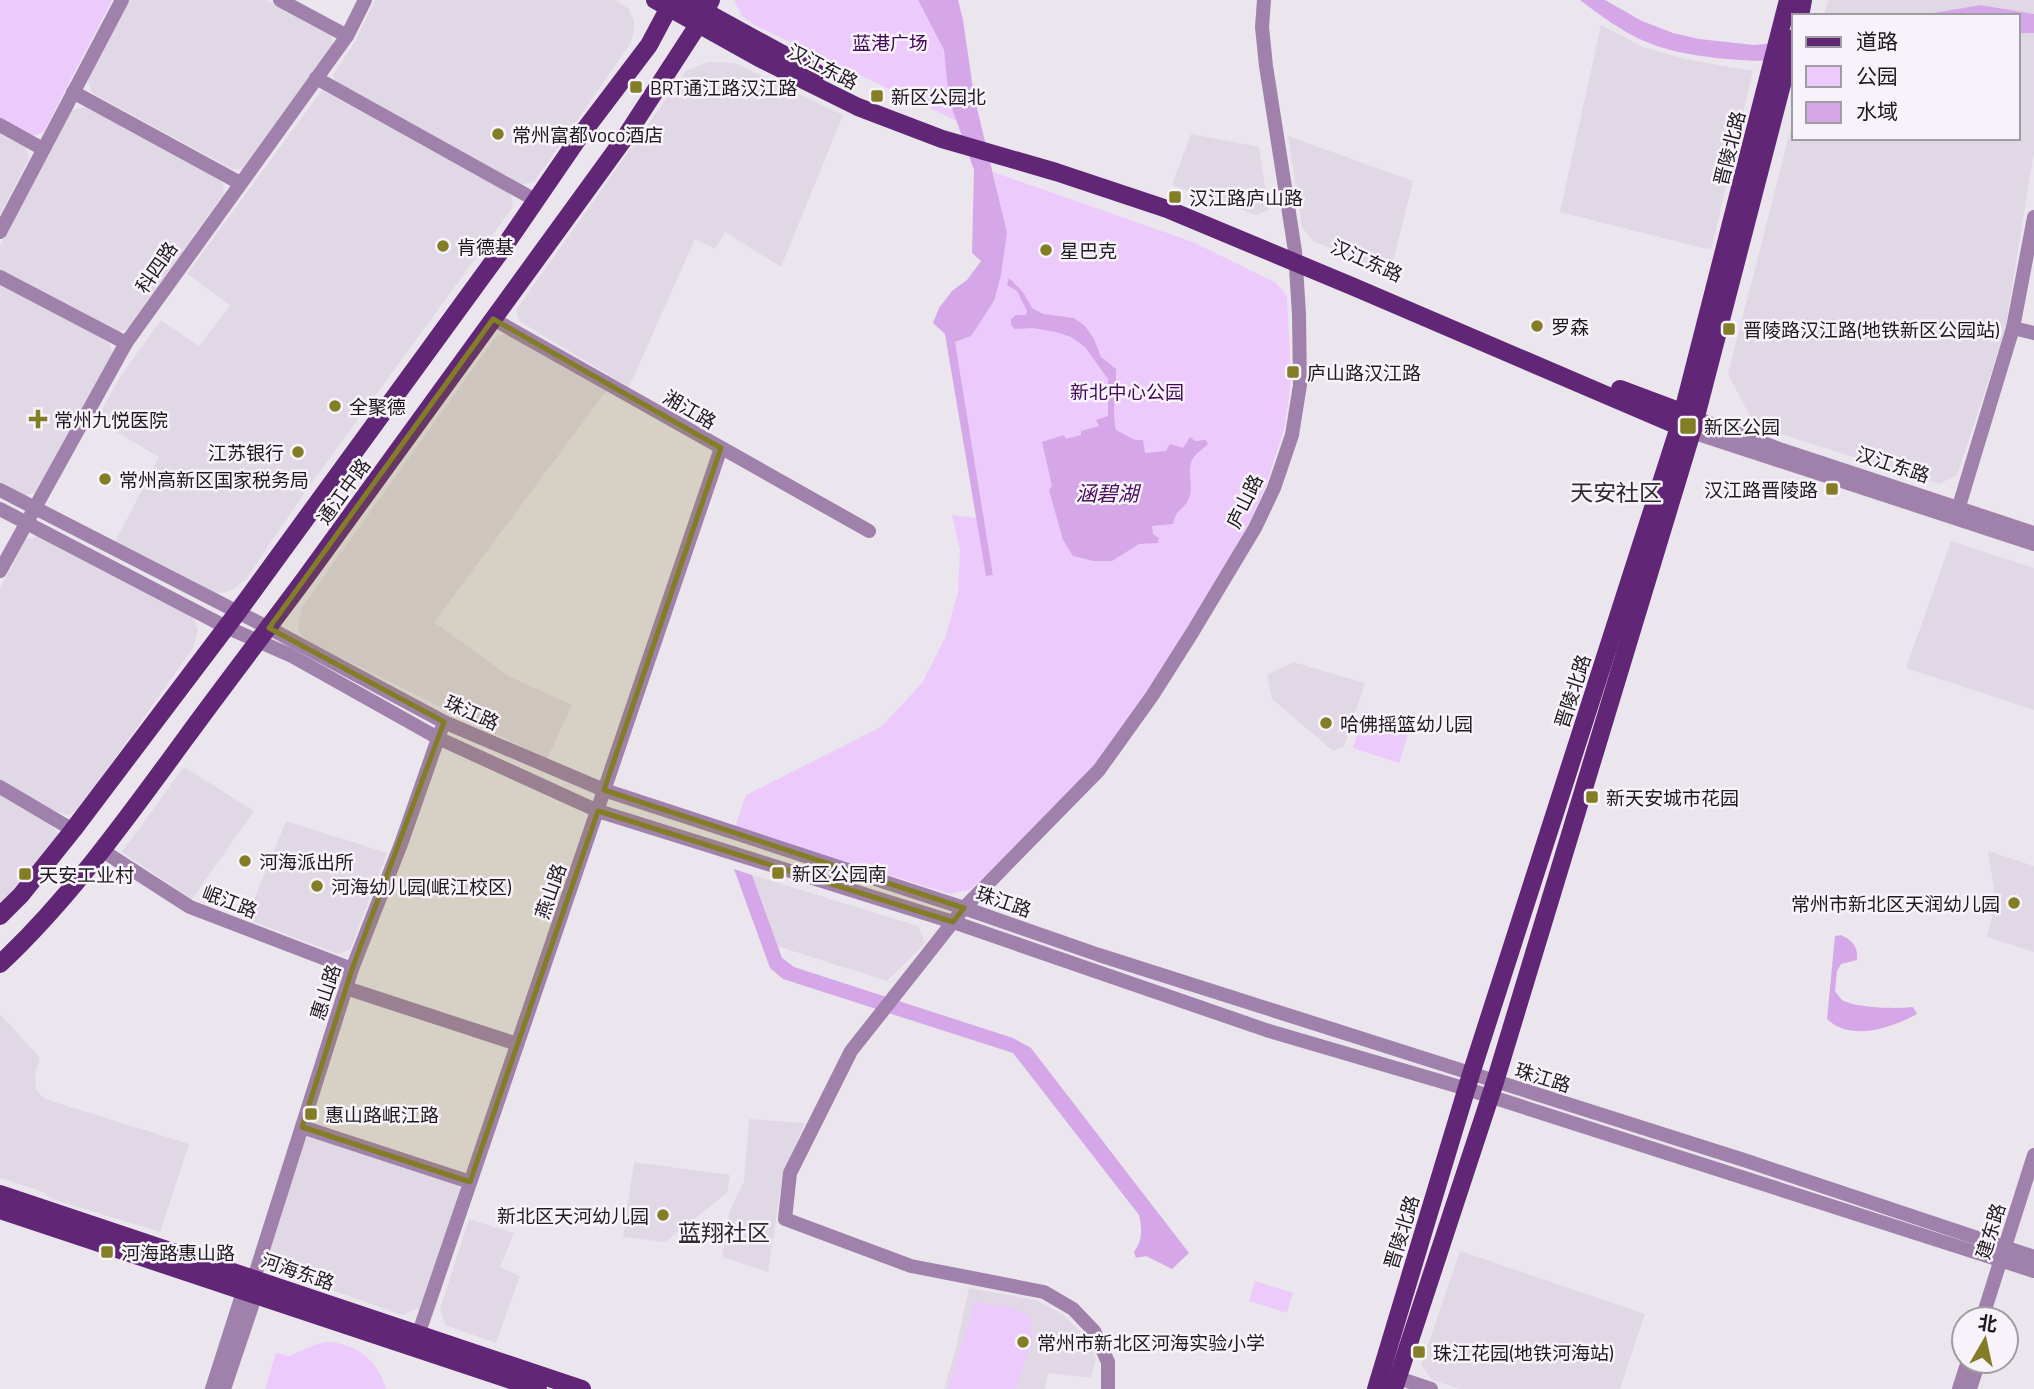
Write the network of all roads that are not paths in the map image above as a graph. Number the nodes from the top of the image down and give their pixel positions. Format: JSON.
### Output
{"nodes":[{"id":1,"x":122,"y":0,"type":"edge"},
{"id":2,"x":280,"y":0,"type":"edge"},
{"id":3,"x":365,"y":0,"type":"edge"},
{"id":4,"x":1264,"y":0,"type":"edge"},
{"id":5,"x":1788,"y":0,"type":"edge"},
{"id":6,"x":686,"y":6,"type":"edge"},
{"id":7,"x":347,"y":36,"type":"junction"},
{"id":8,"x":1786,"y":40,"type":"edge"},
{"id":9,"x":316,"y":78,"type":"junction"},
{"id":10,"x":73,"y":92,"type":"junction"},
{"id":11,"x":0,"y":125,"type":"edge"},
{"id":12,"x":43,"y":149,"type":"junction"},
{"id":13,"x":240,"y":183,"type":"junction"},
{"id":14,"x":537,"y":201,"type":"junction"},
{"id":15,"x":2034,"y":217,"type":"edge"},
{"id":16,"x":0,"y":232,"type":"edge"},
{"id":17,"x":1296,"y":257,"type":"junction"},
{"id":18,"x":0,"y":277,"type":"edge"},
{"id":19,"x":493,"y":319,"type":"junction"},
{"id":20,"x":2013,"y":328,"type":"junction"},
{"id":21,"x":2034,"y":333,"type":"edge"},
{"id":22,"x":126,"y":343,"type":"junction"},
{"id":23,"x":1687,"y":422,"type":"junction"},
{"id":24,"x":721,"y":448,"type":"junction"},
{"id":25,"x":0,"y":490,"type":"edge"},
{"id":26,"x":35,"y":508,"type":"junction"},
{"id":27,"x":0,"y":509,"type":"edge"},
{"id":28,"x":1956,"y":513,"type":"junction"},
{"id":29,"x":26,"y":522,"type":"junction"},
{"id":30,"x":869,"y":531,"type":"dead end"},
{"id":31,"x":2034,"y":533,"type":"edge"},
{"id":32,"x":2034,"y":544,"type":"edge"},
{"id":33,"x":0,"y":571,"type":"edge"},
{"id":34,"x":231,"y":620,"type":"junction"},
{"id":35,"x":263,"y":634,"type":"junction"},
{"id":36,"x":444,"y":722,"type":"junction"},
{"id":37,"x":438,"y":738,"type":"junction"},
{"id":38,"x":0,"y":787,"type":"edge"},
{"id":39,"x":604,"y":790,"type":"junction"},
{"id":40,"x":598,"y":811,"type":"junction"},
{"id":41,"x":73,"y":830,"type":"junction"},
{"id":42,"x":103,"y":851,"type":"junction"},
{"id":43,"x":964,"y":908,"type":"junction"},
{"id":44,"x":0,"y":916,"type":"edge"},
{"id":45,"x":953,"y":922,"type":"junction"},
{"id":46,"x":0,"y":964,"type":"edge"},
{"id":47,"x":352,"y":968,"type":"junction"},
{"id":48,"x":346,"y":988,"type":"junction"},
{"id":49,"x":517,"y":1044,"type":"junction"},
{"id":50,"x":1469,"y":1081,"type":"junction"},
{"id":51,"x":1493,"y":1089,"type":"junction"},
{"id":52,"x":302,"y":1127,"type":"junction"},
{"id":53,"x":2034,"y":1155,"type":"edge"},
{"id":54,"x":470,"y":1182,"type":"junction"},
{"id":55,"x":2034,"y":1184,"type":"edge"},
{"id":56,"x":0,"y":1194,"type":"edge"},
{"id":57,"x":0,"y":1210,"type":"edge"},
{"id":58,"x":2007,"y":1255,"type":"junction"},
{"id":59,"x":2034,"y":1257,"type":"edge"},
{"id":60,"x":2034,"y":1271,"type":"edge"},
{"id":61,"x":251,"y":1287,"type":"junction"},
{"id":62,"x":1987,"y":1305,"type":"edge"},
{"id":63,"x":1995,"y":1305,"type":"edge"},
{"id":64,"x":416,"y":1340,"type":"junction"},
{"id":65,"x":1396,"y":1383,"type":"edge"},
{"id":66,"x":212,"y":1389,"type":"edge"},
{"id":67,"x":224,"y":1389,"type":"edge"},
{"id":68,"x":538,"y":1389,"type":"edge"},
{"id":69,"x":582,"y":1389,"type":"edge"},
{"id":70,"x":1108,"y":1389,"type":"edge"},
{"id":71,"x":1376,"y":1389,"type":"edge"},
{"id":72,"x":1431,"y":1389,"type":"edge"}],
"edges":[{"from":1,"to":10,"type":"street"},
{"from":2,"to":7,"type":"street"},
{"from":3,"to":7,"type":"street","name":"科四路"},
{"from":4,"to":17,"type":"street","name":"庐山路"},
{"from":5,"to":8,"type":"main road","name":"晋陵北路"},
{"from":6,"to":14,"type":"main road","name":"通江中路"},
{"from":6,"to":17,"type":"main road","name":"汉江东路"},
{"from":6,"to":19,"type":"main road","name":"通江中路"},
{"from":7,"to":9,"type":"street","name":"科四路"},
{"from":8,"to":23,"type":"main road","name":"晋陵北路"},
{"from":9,"to":13,"type":"street","name":"科四路"},
{"from":9,"to":14,"type":"street"},
{"from":10,"to":12,"type":"street"},
{"from":10,"to":13,"type":"street"},
{"from":11,"to":12,"type":"street"},
{"from":12,"to":16,"type":"street"},
{"from":13,"to":22,"type":"street","name":"科四路"},
{"from":14,"to":34,"type":"main road","name":"通江中路"},
{"from":15,"to":20,"type":"street"},
{"from":17,"to":23,"type":"main road","name":"汉江东路"},
{"from":17,"to":43,"type":"street","name":"庐山路"},
{"from":18,"to":22,"type":"street"},
{"from":19,"to":24,"type":"street","name":"湘江路"},
{"from":19,"to":35,"type":"main road","name":"通江中路"},
{"from":20,"to":21,"type":"street"},
{"from":20,"to":28,"type":"street"},
{"from":22,"to":26,"type":"street","name":"科四路"},
{"from":23,"to":28,"type":"street","name":"汉江东路"},
{"from":23,"to":50,"type":"main road","name":"晋陵北路"},
{"from":23,"to":51,"type":"main road","name":"晋陵北路"},
{"from":24,"to":30,"type":"street","name":"湘江路"},
{"from":24,"to":39,"type":"street","name":"燕山路"},
{"from":25,"to":26,"type":"street","name":"珠江路"},
{"from":26,"to":29,"type":"street","name":"科四路"},
{"from":26,"to":34,"type":"street","name":"珠江路"},
{"from":27,"to":29,"type":"street","name":"珠江路"},
{"from":28,"to":31,"type":"street","name":"汉江东路"},
{"from":28,"to":32,"type":"street","name":"汉江东路"},
{"from":29,"to":33,"type":"street","name":"科四路"},
{"from":29,"to":34,"type":"street","name":"珠江路"},
{"from":34,"to":35,"type":"street","name":"珠江路"},
{"from":34,"to":41,"type":"main road","name":"通江中路"},
{"from":35,"to":36,"type":"street","name":"珠江路"},
{"from":35,"to":37,"type":"street","name":"珠江路"},
{"from":35,"to":42,"type":"main road","name":"通江中路"},
{"from":36,"to":37,"type":"street","name":"惠山路"},
{"from":36,"to":39,"type":"street","name":"珠江路"},
{"from":37,"to":40,"type":"street","name":"珠江路"},
{"from":37,"to":47,"type":"street","name":"惠山路"},
{"from":38,"to":41,"type":"street"},
{"from":39,"to":40,"type":"street","name":"燕山路"},
{"from":39,"to":43,"type":"street","name":"珠江路"},
{"from":40,"to":45,"type":"street","name":"珠江路"},
{"from":40,"to":49,"type":"street","name":"燕山路"},
{"from":41,"to":44,"type":"main road","name":"通江中路"},
{"from":42,"to":46,"type":"main road","name":"通江中路"},
{"from":42,"to":47,"type":"street","name":"岷江路"},
{"from":43,"to":45,"type":"street","name":"庐山路"},
{"from":43,"to":50,"type":"street","name":"珠江路"},
{"from":45,"to":50,"type":"street","name":"珠江路"},
{"from":45,"to":70,"type":"street","name":"庐山路"},
{"from":47,"to":48,"type":"street","name":"惠山路"},
{"from":48,"to":49,"type":"street"},
{"from":48,"to":52,"type":"street","name":"惠山路"},
{"from":49,"to":54,"type":"street","name":"燕山路"},
{"from":50,"to":51,"type":"street","name":"珠江路"},
{"from":50,"to":71,"type":"main road","name":"晋陵北路"},
{"from":51,"to":58,"type":"street","name":"珠江路"},
{"from":51,"to":65,"type":"main road","name":"晋陵北路"},
{"from":52,"to":54,"type":"street"},
{"from":52,"to":61,"type":"street","name":"惠山路"},
{"from":53,"to":58,"type":"street","name":"建东路"},
{"from":54,"to":64,"type":"street","name":"燕山路"},
{"from":55,"to":58,"type":"street","name":"建东路"},
{"from":56,"to":61,"type":"main road","name":"河海东路"},
{"from":57,"to":61,"type":"main road","name":"河海东路"},
{"from":58,"to":59,"type":"street","name":"珠江路"},
{"from":58,"to":60,"type":"street","name":"珠江路"},
{"from":58,"to":62,"type":"street","name":"建东路"},
{"from":58,"to":63,"type":"street","name":"建东路"},
{"from":61,"to":64,"type":"main road","name":"河海东路"},
{"from":61,"to":66,"type":"street","name":"惠山路"},
{"from":61,"to":67,"type":"street","name":"惠山路"},
{"from":64,"to":68,"type":"main road","name":"河海东路"},
{"from":64,"to":69,"type":"main road","name":"河海东路"},
{"from":65,"to":72,"type":"street"}]}
